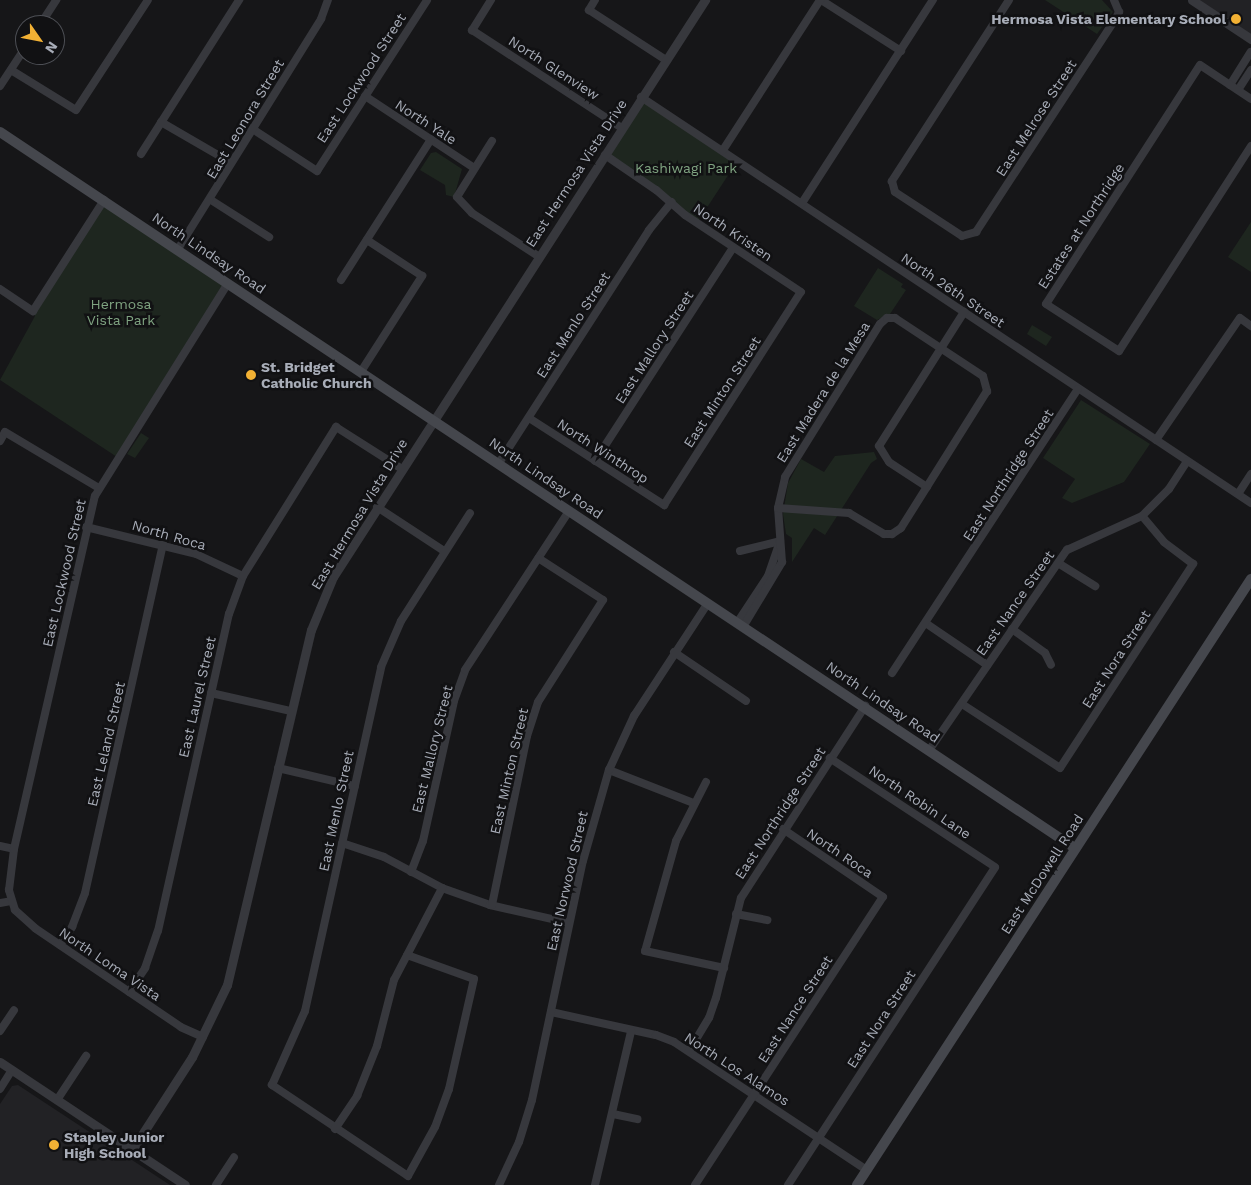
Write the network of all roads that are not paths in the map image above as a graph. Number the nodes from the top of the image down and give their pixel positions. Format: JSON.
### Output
{"nodes":[{"id":1,"x":56,"y":0,"type":"edge"},
{"id":2,"x":148,"y":0,"type":"edge"},
{"id":3,"x":239,"y":0,"type":"edge"},
{"id":4,"x":328,"y":0,"type":"edge"},
{"id":5,"x":427,"y":0,"type":"edge"},
{"id":6,"x":491,"y":0,"type":"edge"},
{"id":7,"x":595,"y":0,"type":"edge"},
{"id":8,"x":705,"y":0,"type":"edge"},
{"id":9,"x":821,"y":0,"type":"edge"},
{"id":10,"x":933,"y":0,"type":"edge"},
{"id":11,"x":1008,"y":0,"type":"edge"},
{"id":12,"x":1114,"y":0,"type":"edge"},
{"id":13,"x":1192,"y":0,"type":"edge"},
{"id":14,"x":46,"y":15,"type":"edge"},
{"id":15,"x":1251,"y":38,"type":"edge"},
{"id":16,"x":900,"y":51,"type":"junction"},
{"id":17,"x":1251,"y":52,"type":"edge"},
{"id":18,"x":666,"y":60,"type":"junction"},
{"id":19,"x":15,"y":64,"type":"edge"},
{"id":20,"x":1241,"y":67,"type":"junction"},
{"id":21,"x":11,"y":70,"type":"junction"},
{"id":22,"x":1250,"y":71,"type":"edge"},
{"id":23,"x":1230,"y":85,"type":"junction"},
{"id":24,"x":0,"y":86,"type":"edge"},
{"id":25,"x":1238,"y":90,"type":"junction"},
{"id":26,"x":365,"y":96,"type":"junction"},
{"id":27,"x":641,"y":97,"type":"junction"},
{"id":28,"x":1251,"y":99,"type":"edge"},
{"id":29,"x":161,"y":122,"type":"junction"},
{"id":30,"x":251,"y":128,"type":"junction"},
{"id":31,"x":622,"y":128,"type":"junction"},
{"id":32,"x":0,"y":132,"type":"edge"},
{"id":33,"x":431,"y":139,"type":"junction"},
{"id":34,"x":492,"y":141,"type":"dead end"},
{"id":35,"x":1251,"y":146,"type":"edge"},
{"id":36,"x":723,"y":150,"type":"junction"},
{"id":37,"x":141,"y":154,"type":"dead end"},
{"id":38,"x":605,"y":155,"type":"junction"},
{"id":39,"x":230,"y":162,"type":"junction"},
{"id":40,"x":474,"y":168,"type":"junction"},
{"id":41,"x":104,"y":200,"type":"junction"},
{"id":42,"x":211,"y":200,"type":"junction"},
{"id":43,"x":672,"y":202,"type":"junction"},
{"id":44,"x":802,"y":203,"type":"junction"},
{"id":45,"x":268,"y":237,"type":"dead end"},
{"id":46,"x":367,"y":240,"type":"junction"},
{"id":47,"x":733,"y":248,"type":"junction"},
{"id":48,"x":178,"y":249,"type":"junction"},
{"id":49,"x":538,"y":256,"type":"junction"},
{"id":50,"x":341,"y":280,"type":"dead end"},
{"id":51,"x":228,"y":283,"type":"junction"},
{"id":52,"x":0,"y":289,"type":"edge"},
{"id":53,"x":801,"y":292,"type":"joint"},
{"id":54,"x":964,"y":312,"type":"junction"},
{"id":55,"x":1251,"y":326,"type":"edge"},
{"id":56,"x":940,"y":348,"type":"junction"},
{"id":57,"x":362,"y":370,"type":"junction"},
{"id":58,"x":1078,"y":389,"type":"junction"},
{"id":59,"x":529,"y":418,"type":"junction"},
{"id":60,"x":434,"y":419,"type":"junction"},
{"id":61,"x":1156,"y":440,"type":"junction"},
{"id":62,"x":0,"y":441,"type":"edge"},
{"id":63,"x":1187,"y":460,"type":"junction"},
{"id":64,"x":595,"y":461,"type":"junction"},
{"id":65,"x":499,"y":463,"type":"junction"},
{"id":66,"x":402,"y":469,"type":"junction"},
{"id":67,"x":1251,"y":474,"type":"edge"},
{"id":68,"x":927,"y":487,"type":"junction"},
{"id":69,"x":99,"y":488,"type":"junction"},
{"id":70,"x":1238,"y":494,"type":"junction"},
{"id":71,"x":1251,"y":503,"type":"edge"},
{"id":72,"x":664,"y":505,"type":"joint"},
{"id":73,"x":377,"y":507,"type":"junction"},
{"id":74,"x":778,"y":508,"type":"junction"},
{"id":75,"x":569,"y":511,"type":"junction"},
{"id":76,"x":470,"y":513,"type":"dead end"},
{"id":77,"x":1142,"y":516,"type":"junction"},
{"id":78,"x":86,"y":527,"type":"junction"},
{"id":79,"x":780,"y":541,"type":"junction"},
{"id":80,"x":163,"y":544,"type":"junction"},
{"id":81,"x":444,"y":551,"type":"junction"},
{"id":82,"x":740,"y":551,"type":"dead end"},
{"id":83,"x":538,"y":558,"type":"junction"},
{"id":84,"x":1058,"y":563,"type":"junction"},
{"id":85,"x":243,"y":576,"type":"junction"},
{"id":86,"x":1251,"y":579,"type":"edge"},
{"id":87,"x":1095,"y":586,"type":"dead end"},
{"id":88,"x":708,"y":603,"type":"junction"},
{"id":89,"x":927,"y":624,"type":"junction"},
{"id":90,"x":740,"y":625,"type":"junction"},
{"id":91,"x":1012,"y":629,"type":"junction"},
{"id":92,"x":674,"y":652,"type":"junction"},
{"id":93,"x":987,"y":665,"type":"junction"},
{"id":94,"x":1051,"y":665,"type":"dead end"},
{"id":95,"x":892,"y":673,"type":"dead end"},
{"id":96,"x":211,"y":693,"type":"junction"},
{"id":97,"x":746,"y":700,"type":"dead end"},
{"id":98,"x":962,"y":704,"type":"junction"},
{"id":99,"x":865,"y":706,"type":"junction"},
{"id":100,"x":291,"y":711,"type":"junction"},
{"id":101,"x":930,"y":749,"type":"junction"},
{"id":102,"x":830,"y":758,"type":"junction"},
{"id":103,"x":278,"y":768,"type":"junction"},
{"id":104,"x":609,"y":770,"type":"junction"},
{"id":105,"x":706,"y":782,"type":"dead end"},
{"id":106,"x":355,"y":786,"type":"junction"},
{"id":107,"x":693,"y":802,"type":"junction"},
{"id":108,"x":783,"y":829,"type":"junction"},
{"id":109,"x":342,"y":843,"type":"junction"},
{"id":110,"x":0,"y":846,"type":"edge"},
{"id":111,"x":1075,"y":848,"type":"junction"},
{"id":112,"x":14,"y":849,"type":"junction"},
{"id":113,"x":996,"y":867,"type":"joint"},
{"id":114,"x":410,"y":872,"type":"junction"},
{"id":115,"x":442,"y":888,"type":"junction"},
{"id":116,"x":883,"y":897,"type":"joint"},
{"id":117,"x":11,"y":901,"type":"junction"},
{"id":118,"x":0,"y":903,"type":"edge"},
{"id":119,"x":492,"y":906,"type":"junction"},
{"id":120,"x":736,"y":914,"type":"junction"},
{"id":121,"x":767,"y":920,"type":"dead end"},
{"id":122,"x":569,"y":923,"type":"junction"},
{"id":123,"x":60,"y":945,"type":"junction"},
{"id":124,"x":407,"y":955,"type":"junction"},
{"id":125,"x":724,"y":968,"type":"junction"},
{"id":126,"x":129,"y":992,"type":"junction"},
{"id":127,"x":14,"y":1010,"type":"dead end"},
{"id":128,"x":551,"y":1012,"type":"junction"},
{"id":129,"x":0,"y":1031,"type":"edge"},
{"id":130,"x":631,"y":1031,"type":"junction"},
{"id":131,"x":203,"y":1038,"type":"junction"},
{"id":132,"x":689,"y":1051,"type":"junction"},
{"id":133,"x":86,"y":1056,"type":"dead end"},
{"id":134,"x":0,"y":1062,"type":"edge"},
{"id":135,"x":12,"y":1070,"type":"junction"},
{"id":136,"x":0,"y":1089,"type":"edge"},
{"id":137,"x":754,"y":1096,"type":"junction"},
{"id":138,"x":56,"y":1100,"type":"junction"},
{"id":139,"x":612,"y":1114,"type":"junction"},
{"id":140,"x":637,"y":1120,"type":"dead end"},
{"id":141,"x":335,"y":1129,"type":"junction"},
{"id":142,"x":818,"y":1138,"type":"junction"},
{"id":143,"x":132,"y":1150,"type":"junction"},
{"id":144,"x":234,"y":1157,"type":"dead end"},
{"id":145,"x":867,"y":1170,"type":"junction"},
{"id":146,"x":185,"y":1185,"type":"edge"},
{"id":147,"x":216,"y":1185,"type":"edge"},
{"id":148,"x":500,"y":1185,"type":"edge"},
{"id":149,"x":595,"y":1185,"type":"edge"},
{"id":150,"x":695,"y":1185,"type":"edge"},
{"id":151,"x":788,"y":1185,"type":"edge"},
{"id":152,"x":857,"y":1185,"type":"edge"}],
"edges":[{"from":1,"to":14,"type":"street"},
{"from":2,"to":21,"type":"street"},
{"from":3,"to":29,"type":"street"},
{"from":4,"to":30,"type":"street","name":"East Leonora Street"},
{"from":5,"to":26,"type":"street","name":"East Lockwood Street"},
{"from":6,"to":31,"type":"street","name":"North Glenview"},
{"from":7,"to":18,"type":"street"},
{"from":8,"to":18,"type":"street","name":"East Hermosa Vista Drive"},
{"from":9,"to":16,"type":"street"},
{"from":9,"to":36,"type":"street"},
{"from":10,"to":16,"type":"street"},
{"from":11,"to":12,"type":"street","name":"East Melrose Street"},
{"from":13,"to":15,"type":"street"},
{"from":16,"to":44,"type":"street"},
{"from":17,"to":20,"type":"street"},
{"from":18,"to":27,"type":"street","name":"East Hermosa Vista Drive"},
{"from":19,"to":21,"type":"street"},
{"from":20,"to":22,"type":"street"},
{"from":20,"to":23,"type":"street"},
{"from":21,"to":24,"type":"street"},
{"from":22,"to":25,"type":"street"},
{"from":23,"to":25,"type":"street","name":"Estates at Northridge"},
{"from":23,"to":35,"type":"street","name":"Estates at Northridge"},
{"from":25,"to":28,"type":"street","name":"Estates at Northridge"},
{"from":26,"to":30,"type":"street","name":"East Lockwood Street"},
{"from":26,"to":33,"type":"street","name":"North Yale"},
{"from":27,"to":31,"type":"street","name":"East Hermosa Vista Drive"},
{"from":27,"to":36,"type":"street","name":"North 26th Street"},
{"from":29,"to":37,"type":"street"},
{"from":29,"to":39,"type":"street"},
{"from":30,"to":39,"type":"street","name":"East Leonora Street"},
{"from":31,"to":38,"type":"street","name":"East Hermosa Vista Drive"},
{"from":32,"to":41,"type":"main road","name":"North Lindsay Road"},
{"from":33,"to":40,"type":"street","name":"North Yale"},
{"from":33,"to":46,"type":"street"},
{"from":34,"to":40,"type":"street"},
{"from":36,"to":44,"type":"street","name":"North 26th Street"},
{"from":38,"to":43,"type":"street","name":"North Kristen"},
{"from":38,"to":49,"type":"street","name":"East Hermosa Vista Drive"},
{"from":39,"to":42,"type":"street","name":"East Leonora Street"},
{"from":40,"to":49,"type":"street"},
{"from":41,"to":48,"type":"main road","name":"North Lindsay Road"},
{"from":41,"to":52,"type":"street"},
{"from":42,"to":45,"type":"street"},
{"from":42,"to":48,"type":"street","name":"East Leonora Street"},
{"from":43,"to":47,"type":"street","name":"North Kristen"},
{"from":43,"to":59,"type":"street","name":"East Menlo Street"},
{"from":44,"to":54,"type":"street","name":"North 26th Street"},
{"from":46,"to":50,"type":"street"},
{"from":46,"to":57,"type":"street"},
{"from":47,"to":53,"type":"street","name":"North Kristen"},
{"from":47,"to":64,"type":"street","name":"East Mallory Street"},
{"from":48,"to":51,"type":"main road","name":"North Lindsay Road"},
{"from":49,"to":60,"type":"street","name":"East Hermosa Vista Drive"},
{"from":51,"to":57,"type":"main road","name":"North Lindsay Road"},
{"from":51,"to":69,"type":"street","name":"East Lockwood Street"},
{"from":53,"to":72,"type":"street","name":"East Minton Street"},
{"from":54,"to":56,"type":"street"},
{"from":54,"to":58,"type":"street","name":"North 26th Street"},
{"from":55,"to":61,"type":"street"},
{"from":56,"to":68,"type":"street"},
{"from":56,"to":68,"type":"street"},
{"from":56,"to":74,"type":"street","name":"East Madera de la Mesa"},
{"from":57,"to":60,"type":"main road","name":"North Lindsay Road"},
{"from":58,"to":61,"type":"street","name":"North 26th Street"},
{"from":58,"to":89,"type":"street","name":"East Northridge Street"},
{"from":59,"to":64,"type":"street","name":"North Winthrop"},
{"from":59,"to":65,"type":"street","name":"East Menlo Street"},
{"from":60,"to":65,"type":"main road","name":"North Lindsay Road"},
{"from":60,"to":66,"type":"street","name":"East Hermosa Vista Drive"},
{"from":61,"to":63,"type":"street","name":"North 26th Street"},
{"from":62,"to":69,"type":"street"},
{"from":63,"to":70,"type":"street","name":"North 26th Street"},
{"from":63,"to":77,"type":"street","name":"East Nance Street"},
{"from":64,"to":72,"type":"street","name":"North Winthrop"},
{"from":65,"to":75,"type":"main road","name":"North Lindsay Road"},
{"from":66,"to":73,"type":"street","name":"East Hermosa Vista Drive"},
{"from":66,"to":85,"type":"street","name":"East Laurel Street"},
{"from":67,"to":70,"type":"street"},
{"from":68,"to":74,"type":"street"},
{"from":69,"to":78,"type":"street","name":"East Lockwood Street"},
{"from":70,"to":71,"type":"street","name":"North 26th Street"},
{"from":73,"to":81,"type":"street"},
{"from":73,"to":100,"type":"street","name":"East Hermosa Vista Drive"},
{"from":74,"to":79,"type":"street","name":"East Madera de la Mesa"},
{"from":75,"to":83,"type":"street","name":"East Mallory Street"},
{"from":75,"to":88,"type":"main road","name":"North Lindsay Road"},
{"from":76,"to":81,"type":"street","name":"East Menlo Street"},
{"from":77,"to":84,"type":"street","name":"East Nance Street"},
{"from":77,"to":98,"type":"street","name":"East Nora Street"},
{"from":78,"to":80,"type":"street","name":"North Roca"},
{"from":78,"to":112,"type":"street","name":"East Lockwood Street"},
{"from":79,"to":82,"type":"street"},
{"from":79,"to":90,"type":"street","name":"East Madera de la Mesa"},
{"from":80,"to":85,"type":"street","name":"North Roca"},
{"from":80,"to":123,"type":"street","name":"East Leland Street"},
{"from":81,"to":106,"type":"street","name":"East Menlo Street"},
{"from":83,"to":114,"type":"street","name":"East Mallory Street"},
{"from":83,"to":119,"type":"street","name":"East Minton Street"},
{"from":84,"to":87,"type":"street"},
{"from":84,"to":91,"type":"street","name":"East Nance Street"},
{"from":85,"to":96,"type":"street","name":"East Laurel Street"},
{"from":86,"to":111,"type":"main road","name":"East McDowell Road"},
{"from":88,"to":90,"type":"main road","name":"North Lindsay Road"},
{"from":88,"to":92,"type":"street","name":"East Norwood Street"},
{"from":89,"to":93,"type":"street"},
{"from":89,"to":95,"type":"street","name":"East Northridge Street"},
{"from":90,"to":99,"type":"main road","name":"North Lindsay Road"},
{"from":91,"to":93,"type":"street","name":"East Nance Street"},
{"from":91,"to":94,"type":"street"},
{"from":92,"to":97,"type":"street"},
{"from":92,"to":104,"type":"street","name":"East Norwood Street"},
{"from":93,"to":98,"type":"street","name":"East Nance Street"},
{"from":96,"to":100,"type":"street"},
{"from":96,"to":126,"type":"street","name":"East Laurel Street"},
{"from":98,"to":101,"type":"street","name":"East Nance Street"},
{"from":99,"to":101,"type":"main road","name":"North Lindsay Road"},
{"from":99,"to":102,"type":"street","name":"East Northridge Street"},
{"from":100,"to":103,"type":"street","name":"East Hermosa Vista Drive"},
{"from":101,"to":111,"type":"main road","name":"North Lindsay Road"},
{"from":102,"to":108,"type":"street","name":"East Northridge Street"},
{"from":102,"to":113,"type":"street","name":"North Robin Lane"},
{"from":103,"to":106,"type":"street"},
{"from":103,"to":131,"type":"street","name":"East Hermosa Vista Drive"},
{"from":104,"to":107,"type":"street"},
{"from":104,"to":122,"type":"street","name":"East Norwood Street"},
{"from":105,"to":107,"type":"street"},
{"from":106,"to":109,"type":"street","name":"East Menlo Street"},
{"from":107,"to":125,"type":"street"},
{"from":108,"to":116,"type":"street","name":"North Roca"},
{"from":108,"to":120,"type":"street","name":"East Northridge Street"},
{"from":109,"to":114,"type":"street"},
{"from":109,"to":141,"type":"street","name":"East Menlo Street"},
{"from":110,"to":112,"type":"street"},
{"from":111,"to":145,"type":"main road","name":"East McDowell Road"},
{"from":112,"to":117,"type":"street","name":"East Lockwood Street"},
{"from":113,"to":142,"type":"street","name":"East Nora Street"},
{"from":114,"to":115,"type":"street"},
{"from":115,"to":119,"type":"street"},
{"from":115,"to":124,"type":"street"},
{"from":116,"to":137,"type":"street","name":"East Nance Street"},
{"from":117,"to":118,"type":"street"},
{"from":117,"to":123,"type":"street","name":"North Loma Vista"},
{"from":119,"to":122,"type":"street"},
{"from":120,"to":121,"type":"street"},
{"from":120,"to":125,"type":"street","name":"East Northridge Street"},
{"from":122,"to":128,"type":"street","name":"East Norwood Street"},
{"from":123,"to":126,"type":"street","name":"North Loma Vista"},
{"from":124,"to":141,"type":"street"},
{"from":124,"to":141,"type":"street"},
{"from":125,"to":132,"type":"street","name":"East Northridge Street"},
{"from":126,"to":131,"type":"street","name":"North Loma Vista"},
{"from":127,"to":129,"type":"street"},
{"from":128,"to":130,"type":"street","name":"North Los Alamos"},
{"from":128,"to":148,"type":"street","name":"East Norwood Street"},
{"from":130,"to":132,"type":"street","name":"North Los Alamos"},
{"from":130,"to":139,"type":"street"},
{"from":131,"to":143,"type":"street","name":"East Hermosa Vista Drive"},
{"from":132,"to":137,"type":"street","name":"North Los Alamos"},
{"from":133,"to":138,"type":"street"},
{"from":134,"to":135,"type":"street"},
{"from":135,"to":136,"type":"street"},
{"from":135,"to":138,"type":"street"},
{"from":137,"to":142,"type":"street","name":"North Los Alamos"},
{"from":137,"to":150,"type":"street","name":"East Nance Street"},
{"from":138,"to":143,"type":"street"},
{"from":139,"to":140,"type":"street"},
{"from":139,"to":149,"type":"street"},
{"from":142,"to":145,"type":"street","name":"North Los Alamos"},
{"from":142,"to":151,"type":"street","name":"East Nora Street"},
{"from":143,"to":146,"type":"street"},
{"from":144,"to":147,"type":"street"},
{"from":145,"to":152,"type":"main road","name":"East McDowell Road"}]}
